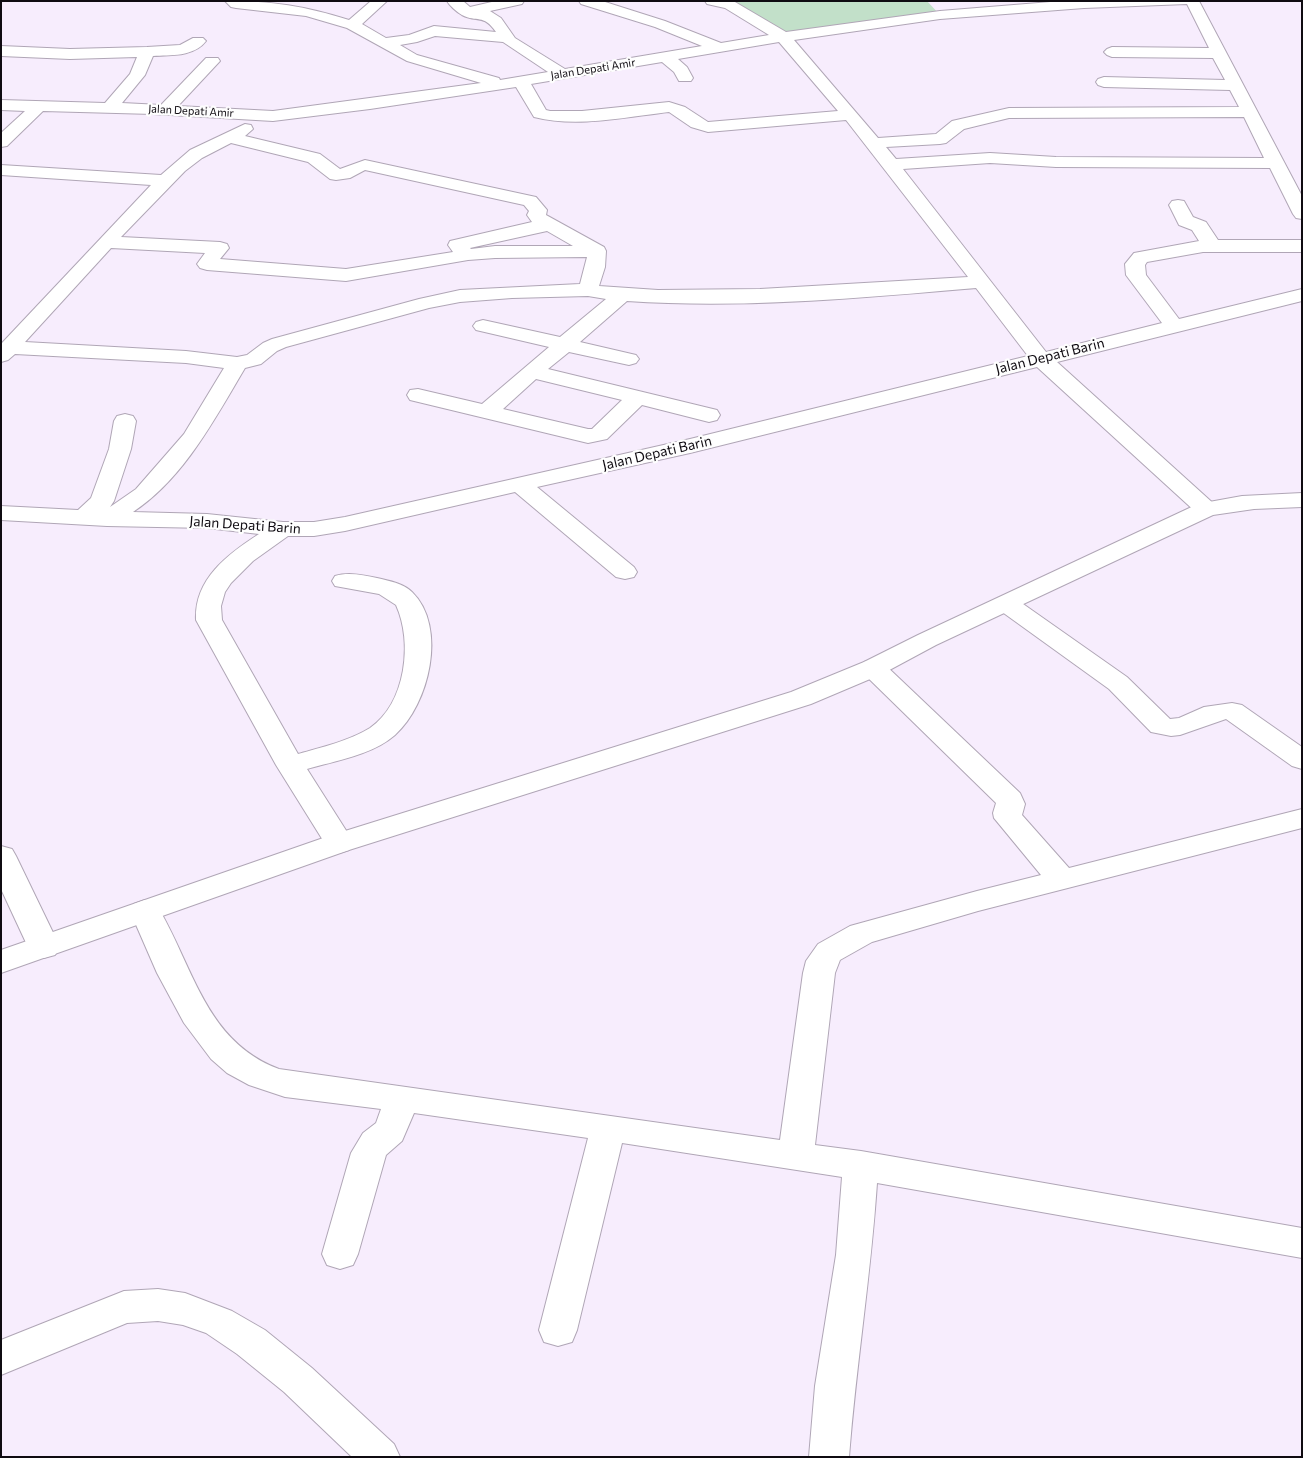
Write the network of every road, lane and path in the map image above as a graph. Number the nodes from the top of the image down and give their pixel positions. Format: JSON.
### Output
{"nodes":[{"id":1,"x":232,"y":1,"type":"edge"},
{"id":2,"x":380,"y":1,"type":"edge"},
{"id":3,"x":454,"y":1,"type":"edge"},
{"id":4,"x":517,"y":1,"type":"edge"},
{"id":5,"x":586,"y":1,"type":"edge"},
{"id":6,"x":712,"y":1,"type":"edge"},
{"id":7,"x":1183,"y":1,"type":"edge"},
{"id":8,"x":1192,"y":1,"type":"edge"},
{"id":9,"x":980,"y":6,"type":"edge"},
{"id":10,"x":467,"y":12,"type":"junction"},
{"id":11,"x":352,"y":25,"type":"junction"},
{"id":12,"x":434,"y":31,"type":"junction"},
{"id":13,"x":783,"y":37,"type":"junction"},
{"id":14,"x":507,"y":38,"type":"junction"},
{"id":15,"x":198,"y":41,"type":"dead end"},
{"id":16,"x":384,"y":43,"type":"junction"},
{"id":17,"x":720,"y":48,"type":"junction"},
{"id":18,"x":1,"y":51,"type":"edge"},
{"id":19,"x":148,"y":52,"type":"junction"},
{"id":20,"x":1112,"y":52,"type":"dead end"},
{"id":21,"x":1219,"y":53,"type":"junction"},
{"id":22,"x":666,"y":57,"type":"junction"},
{"id":23,"x":212,"y":61,"type":"dead end"},
{"id":24,"x":562,"y":74,"type":"junction"},
{"id":25,"x":685,"y":78,"type":"dead end"},
{"id":26,"x":521,"y":81,"type":"junction"},
{"id":27,"x":1104,"y":82,"type":"dead end"},
{"id":28,"x":503,"y":84,"type":"junction"},
{"id":29,"x":1236,"y":86,"type":"junction"},
{"id":30,"x":1,"y":105,"type":"edge"},
{"id":31,"x":39,"y":106,"type":"junction"},
{"id":32,"x":109,"y":108,"type":"junction"},
{"id":33,"x":165,"y":110,"type":"junction"},
{"id":34,"x":1248,"y":112,"type":"junction"},
{"id":35,"x":850,"y":115,"type":"junction"},
{"id":36,"x":273,"y":116,"type":"junction"},
{"id":37,"x":229,"y":137,"type":"junction"},
{"id":38,"x":1,"y":142,"type":"edge"},
{"id":39,"x":874,"y":143,"type":"junction"},
{"id":40,"x":1276,"y":163,"type":"junction"},
{"id":41,"x":891,"y":165,"type":"junction"},
{"id":42,"x":1,"y":170,"type":"edge"},
{"id":43,"x":166,"y":181,"type":"junction"},
{"id":44,"x":1295,"y":188,"type":"edge"},
{"id":45,"x":1178,"y":205,"type":"dead end"},
{"id":46,"x":1302,"y":214,"type":"edge"},
{"id":47,"x":124,"y":224,"type":"junction"},
{"id":48,"x":549,"y":225,"type":"junction"},
{"id":49,"x":227,"y":239,"type":"junction"},
{"id":50,"x":106,"y":242,"type":"junction"},
{"id":51,"x":1212,"y":246,"type":"junction"},
{"id":52,"x":1302,"y":246,"type":"edge"},
{"id":53,"x":597,"y":251,"type":"junction"},
{"id":54,"x":466,"y":255,"type":"junction"},
{"id":55,"x":980,"y":282,"type":"junction"},
{"id":56,"x":588,"y":290,"type":"junction"},
{"id":57,"x":623,"y":294,"type":"junction"},
{"id":58,"x":1302,"y":294,"type":"edge"},
{"id":59,"x":483,"y":326,"type":"dead end"},
{"id":60,"x":1174,"y":326,"type":"junction"},
{"id":61,"x":565,"y":343,"type":"junction"},
{"id":62,"x":5,"y":352,"type":"edge"},
{"id":63,"x":1040,"y":358,"type":"junction"},
{"id":64,"x":629,"y":359,"type":"dead end"},
{"id":65,"x":237,"y":363,"type":"junction"},
{"id":66,"x":532,"y":372,"type":"junction"},
{"id":67,"x":418,"y":395,"type":"dead end"},
{"id":68,"x":637,"y":398,"type":"junction"},
{"id":69,"x":487,"y":411,"type":"junction"},
{"id":70,"x":709,"y":415,"type":"dead end"},
{"id":71,"x":126,"y":421,"type":"dead end"},
{"id":72,"x":519,"y":484,"type":"junction"},
{"id":73,"x":1302,"y":500,"type":"edge"},
{"id":74,"x":1206,"y":509,"type":"junction"},
{"id":75,"x":1,"y":512,"type":"edge"},
{"id":76,"x":102,"y":513,"type":"junction"},
{"id":77,"x":283,"y":529,"type":"junction"},
{"id":78,"x":625,"y":572,"type":"dead end"},
{"id":79,"x":344,"y":581,"type":"dead end"},
{"id":80,"x":1008,"y":604,"type":"junction"},
{"id":81,"x":873,"y":668,"type":"junction"},
{"id":82,"x":1302,"y":760,"type":"edge"},
{"id":83,"x":290,"y":764,"type":"junction"},
{"id":84,"x":1302,"y":818,"type":"edge"},
{"id":85,"x":339,"y":843,"type":"junction"},
{"id":86,"x":1,"y":856,"type":"edge"},
{"id":87,"x":1062,"y":880,"type":"junction"},
{"id":88,"x":145,"y":911,"type":"junction"},
{"id":89,"x":44,"y":947,"type":"junction"},
{"id":90,"x":1,"y":962,"type":"edge"},
{"id":91,"x":402,"y":1099,"type":"junction"},
{"id":92,"x":608,"y":1128,"type":"junction"},
{"id":93,"x":796,"y":1155,"type":"junction"},
{"id":94,"x":861,"y":1165,"type":"junction"},
{"id":95,"x":1302,"y":1243,"type":"edge"},
{"id":96,"x":340,"y":1254,"type":"dead end"},
{"id":97,"x":558,"y":1330,"type":"dead end"},
{"id":98,"x":1,"y":1358,"type":"edge"},
{"id":99,"x":380,"y":1457,"type":"edge"},
{"id":100,"x":829,"y":1457,"type":"edge"}],
"edges":[{"from":1,"to":11,"type":"street"},
{"from":2,"to":11,"type":"street"},
{"from":3,"to":10,"type":"street"},
{"from":4,"to":10,"type":"street"},
{"from":5,"to":17,"type":"street"},
{"from":6,"to":13,"type":"street"},
{"from":7,"to":9,"type":"street","name":"Jalan Depati Amir"},
{"from":8,"to":21,"type":"street"},
{"from":9,"to":13,"type":"street","name":"Jalan Depati Amir"},
{"from":10,"to":12,"type":"street"},
{"from":10,"to":14,"type":"street"},
{"from":11,"to":16,"type":"street"},
{"from":12,"to":14,"type":"street"},
{"from":12,"to":16,"type":"street"},
{"from":13,"to":17,"type":"street","name":"Jalan Depati Amir"},
{"from":13,"to":35,"type":"street"},
{"from":14,"to":24,"type":"street"},
{"from":15,"to":19,"type":"street"},
{"from":16,"to":28,"type":"street"},
{"from":17,"to":22,"type":"street","name":"Jalan Depati Amir"},
{"from":18,"to":19,"type":"street"},
{"from":19,"to":32,"type":"street"},
{"from":20,"to":21,"type":"street"},
{"from":21,"to":29,"type":"street"},
{"from":22,"to":24,"type":"street","name":"Jalan Depati Amir"},
{"from":22,"to":25,"type":"street"},
{"from":23,"to":33,"type":"street"},
{"from":24,"to":26,"type":"street","name":"Jalan Depati Amir"},
{"from":26,"to":28,"type":"street","name":"Jalan Depati Amir"},
{"from":26,"to":35,"type":"street"},
{"from":27,"to":29,"type":"street"},
{"from":28,"to":36,"type":"street","name":"Jalan Depati Amir"},
{"from":29,"to":34,"type":"street"},
{"from":30,"to":31,"type":"street","name":"Jalan Depati Amir"},
{"from":31,"to":32,"type":"street","name":"Jalan Depati Amir"},
{"from":31,"to":38,"type":"street"},
{"from":32,"to":33,"type":"street","name":"Jalan Depati Amir"},
{"from":33,"to":36,"type":"street","name":"Jalan Depati Amir"},
{"from":34,"to":39,"type":"street"},
{"from":34,"to":40,"type":"street"},
{"from":35,"to":39,"type":"street"},
{"from":36,"to":37,"type":"street"},
{"from":37,"to":43,"type":"street"},
{"from":37,"to":48,"type":"street"},
{"from":39,"to":41,"type":"street"},
{"from":40,"to":41,"type":"street"},
{"from":40,"to":44,"type":"street"},
{"from":41,"to":55,"type":"street"},
{"from":42,"to":43,"type":"street"},
{"from":43,"to":47,"type":"street"},
{"from":44,"to":46,"type":"street"},
{"from":45,"to":51,"type":"street"},
{"from":47,"to":49,"type":"street"},
{"from":47,"to":50,"type":"street"},
{"from":48,"to":53,"type":"street"},
{"from":48,"to":54,"type":"street"},
{"from":49,"to":50,"type":"street"},
{"from":49,"to":54,"type":"street"},
{"from":50,"to":62,"type":"street"},
{"from":51,"to":52,"type":"street"},
{"from":51,"to":60,"type":"street"},
{"from":53,"to":54,"type":"street"},
{"from":53,"to":56,"type":"street"},
{"from":55,"to":57,"type":"street"},
{"from":55,"to":63,"type":"street"},
{"from":56,"to":57,"type":"street"},
{"from":56,"to":65,"type":"street"},
{"from":57,"to":61,"type":"street"},
{"from":58,"to":60,"type":"street","name":"Jalan Depati Barin"},
{"from":59,"to":61,"type":"street"},
{"from":60,"to":63,"type":"street","name":"Jalan Depati Barin"},
{"from":61,"to":64,"type":"street"},
{"from":61,"to":66,"type":"street"},
{"from":62,"to":65,"type":"street"},
{"from":63,"to":72,"type":"street","name":"Jalan Depati Barin"},
{"from":63,"to":74,"type":"street"},
{"from":65,"to":76,"type":"street"},
{"from":66,"to":68,"type":"street"},
{"from":66,"to":69,"type":"street"},
{"from":67,"to":69,"type":"street"},
{"from":68,"to":69,"type":"street"},
{"from":68,"to":70,"type":"street"},
{"from":71,"to":76,"type":"street"},
{"from":72,"to":77,"type":"street","name":"Jalan Depati Barin"},
{"from":72,"to":78,"type":"street"},
{"from":73,"to":74,"type":"street"},
{"from":74,"to":80,"type":"street"},
{"from":75,"to":76,"type":"street","name":"Jalan Depati Barin"},
{"from":76,"to":77,"type":"street","name":"Jalan Depati Barin"},
{"from":77,"to":83,"type":"street"},
{"from":79,"to":83,"type":"street"},
{"from":80,"to":81,"type":"street"},
{"from":80,"to":82,"type":"street"},
{"from":81,"to":85,"type":"street"},
{"from":81,"to":87,"type":"street"},
{"from":83,"to":85,"type":"street"},
{"from":84,"to":87,"type":"street"},
{"from":85,"to":88,"type":"street"},
{"from":86,"to":89,"type":"street"},
{"from":87,"to":93,"type":"street"},
{"from":88,"to":89,"type":"street"},
{"from":88,"to":91,"type":"street"},
{"from":89,"to":90,"type":"street"},
{"from":91,"to":92,"type":"street"},
{"from":91,"to":96,"type":"street"},
{"from":92,"to":93,"type":"street"},
{"from":92,"to":97,"type":"street"},
{"from":93,"to":94,"type":"street"},
{"from":94,"to":95,"type":"street"},
{"from":94,"to":100,"type":"street"},
{"from":98,"to":99,"type":"street"}]}
